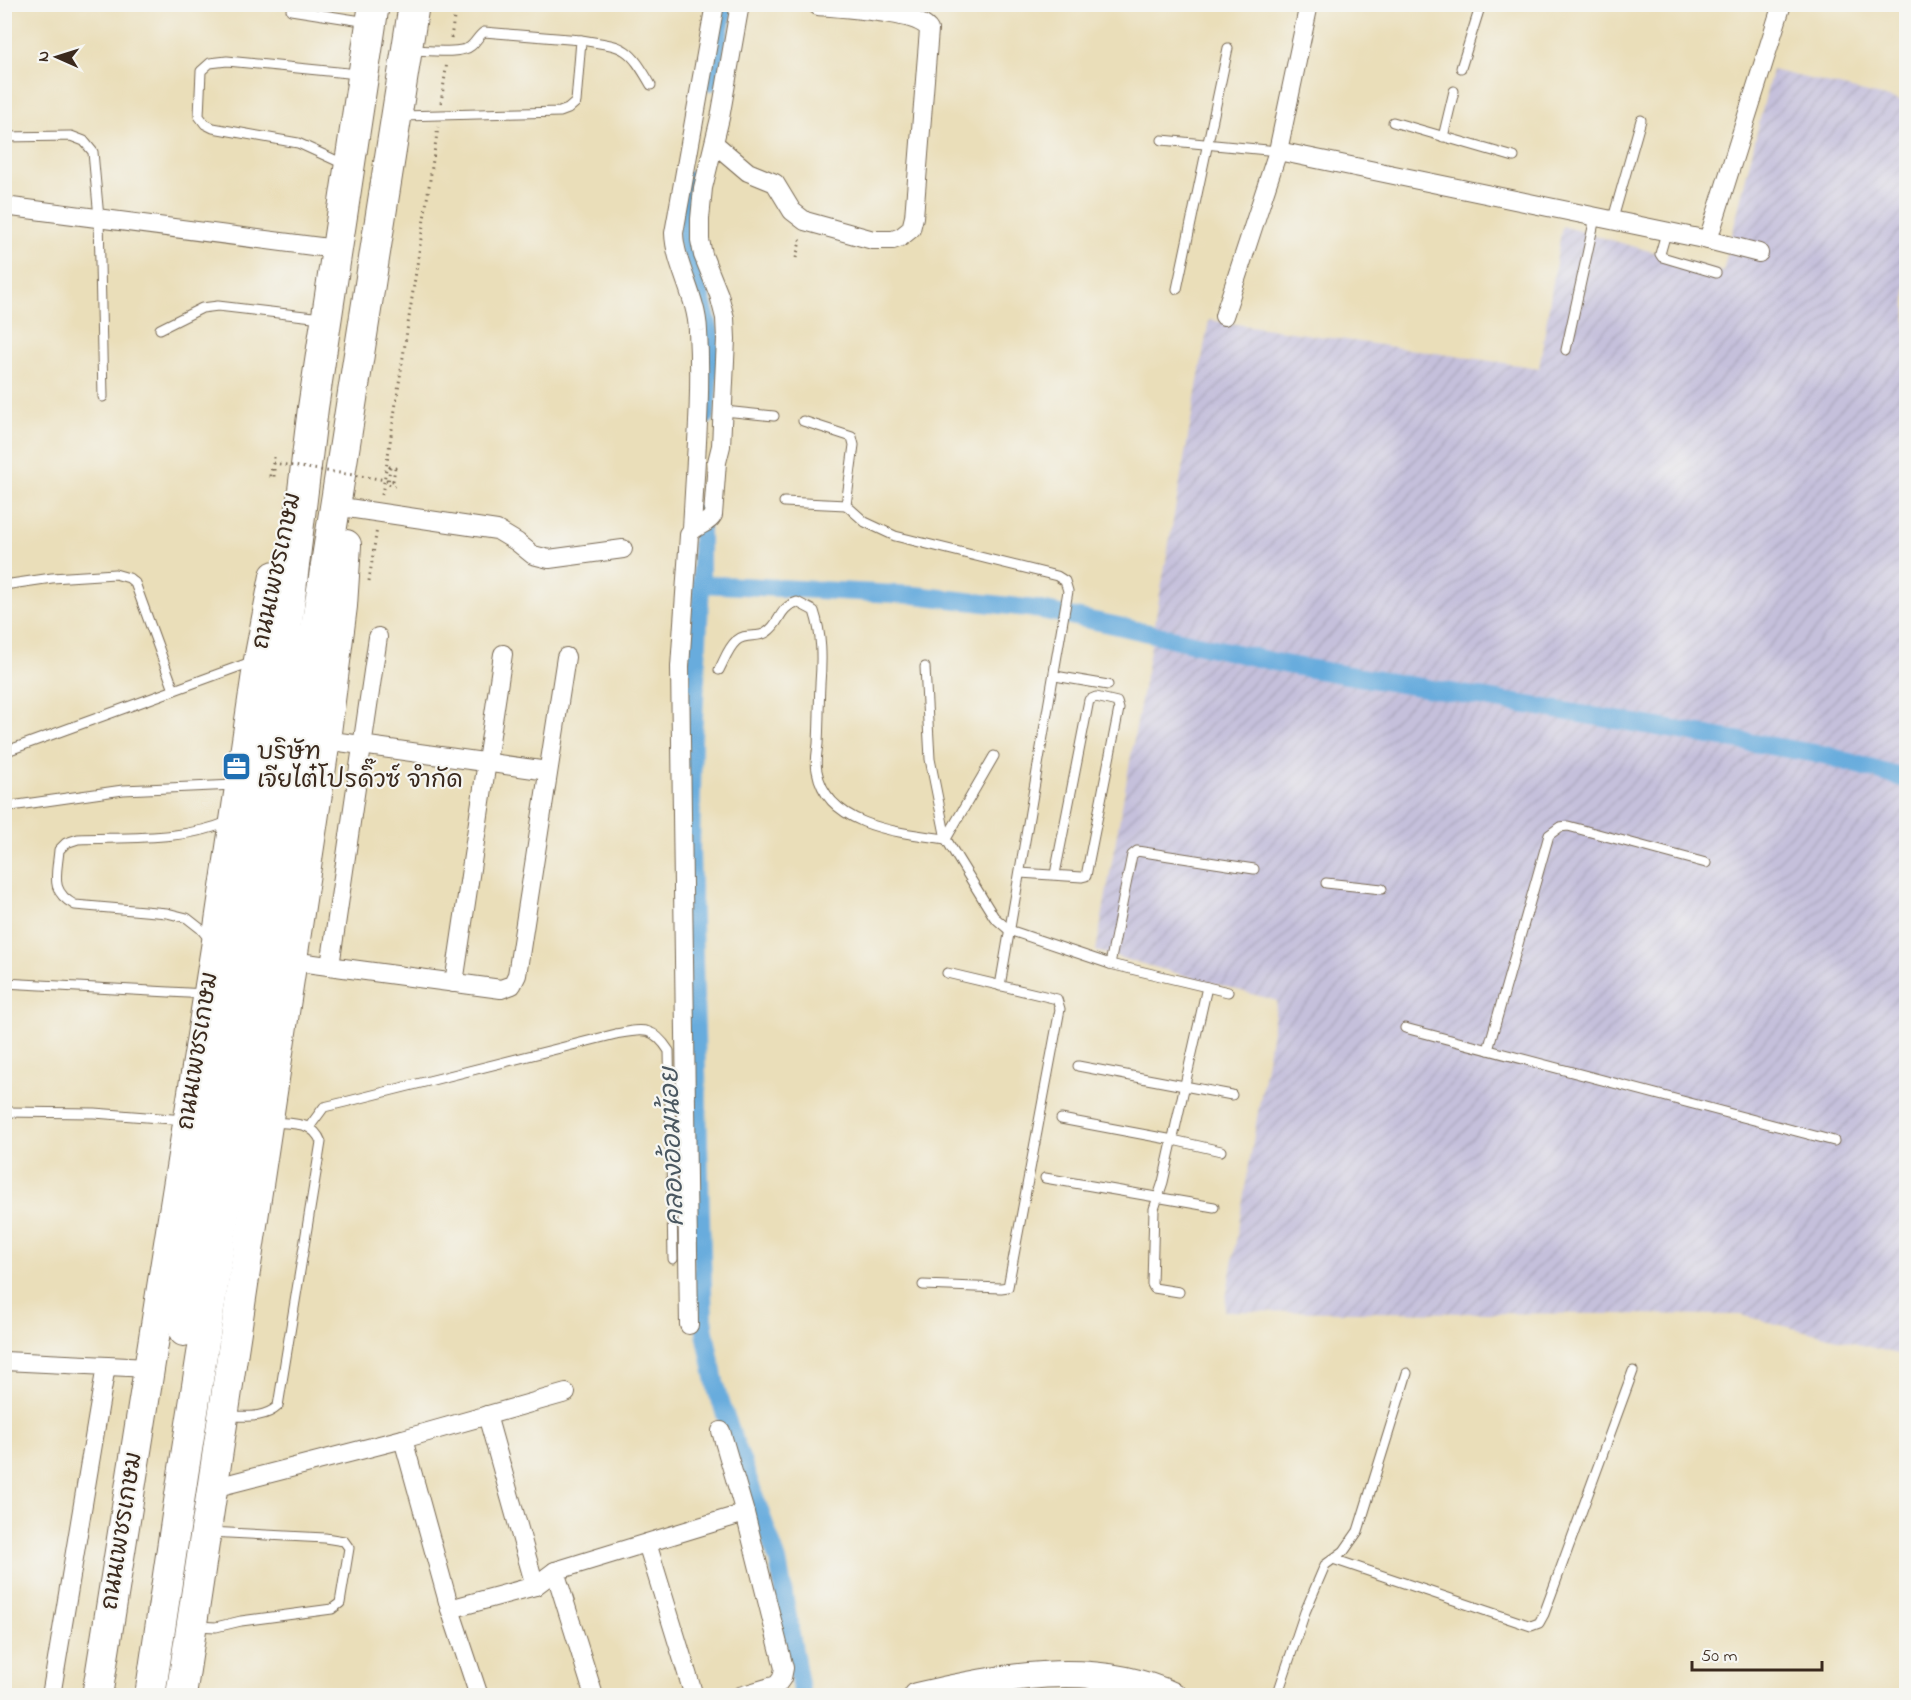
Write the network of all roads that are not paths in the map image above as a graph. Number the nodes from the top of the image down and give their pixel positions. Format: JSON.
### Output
{"nodes":[{"id":1,"x":414,"y":4,"type":"edge"},
{"id":2,"x":715,"y":4,"type":"edge"},
{"id":3,"x":740,"y":4,"type":"edge"},
{"id":4,"x":1309,"y":4,"type":"edge"},
{"id":5,"x":1481,"y":4,"type":"edge"},
{"id":6,"x":1782,"y":4,"type":"edge"},
{"id":7,"x":818,"y":6,"type":"edge"},
{"id":8,"x":291,"y":10,"type":"dead end"},
{"id":9,"x":372,"y":13,"type":"edge"},
{"id":10,"x":581,"y":40,"type":"junction"},
{"id":11,"x":1228,"y":48,"type":"dead end"},
{"id":12,"x":407,"y":50,"type":"junction"},
{"id":13,"x":1461,"y":68,"type":"dead end"},
{"id":14,"x":362,"y":74,"type":"junction"},
{"id":15,"x":651,"y":85,"type":"dead end"},
{"id":16,"x":1454,"y":91,"type":"dead end"},
{"id":17,"x":396,"y":117,"type":"junction"},
{"id":18,"x":1641,"y":120,"type":"dead end"},
{"id":19,"x":1393,"y":122,"type":"dead end"},
{"id":20,"x":4,"y":137,"type":"edge"},
{"id":21,"x":1443,"y":137,"type":"junction"},
{"id":22,"x":1162,"y":140,"type":"dead end"},
{"id":23,"x":715,"y":144,"type":"junction"},
{"id":24,"x":1209,"y":144,"type":"junction"},
{"id":25,"x":1278,"y":152,"type":"junction"},
{"id":26,"x":1514,"y":157,"type":"dead end"},
{"id":27,"x":348,"y":166,"type":"junction"},
{"id":28,"x":4,"y":206,"type":"edge"},
{"id":29,"x":99,"y":218,"type":"junction"},
{"id":30,"x":1603,"y":220,"type":"junction"},
{"id":31,"x":1666,"y":233,"type":"junction"},
{"id":32,"x":1708,"y":240,"type":"junction"},
{"id":33,"x":336,"y":249,"type":"junction"},
{"id":34,"x":1759,"y":253,"type":"dead end"},
{"id":35,"x":1716,"y":273,"type":"dead end"},
{"id":36,"x":1177,"y":289,"type":"dead end"},
{"id":37,"x":1224,"y":316,"type":"dead end"},
{"id":38,"x":326,"y":318,"type":"junction"},
{"id":39,"x":160,"y":330,"type":"dead end"},
{"id":40,"x":1566,"y":350,"type":"dead end"},
{"id":41,"x":103,"y":397,"type":"dead end"},
{"id":42,"x":313,"y":408,"type":"junction"},
{"id":43,"x":724,"y":411,"type":"junction"},
{"id":44,"x":349,"y":413,"type":"junction"},
{"id":45,"x":774,"y":416,"type":"dead end"},
{"id":46,"x":803,"y":421,"type":"dead end"},
{"id":47,"x":784,"y":502,"type":"dead end"},
{"id":48,"x":846,"y":505,"type":"junction"},
{"id":49,"x":348,"y":508,"type":"junction"},
{"id":50,"x":693,"y":529,"type":"junction"},
{"id":51,"x":623,"y":549,"type":"dead end"},
{"id":52,"x":4,"y":585,"type":"edge"},
{"id":53,"x":378,"y":638,"type":"dead end"},
{"id":54,"x":502,"y":654,"type":"dead end"},
{"id":55,"x":566,"y":657,"type":"dead end"},
{"id":56,"x":259,"y":660,"type":"junction"},
{"id":57,"x":925,"y":667,"type":"dead end"},
{"id":58,"x":719,"y":670,"type":"dead end"},
{"id":59,"x":1054,"y":676,"type":"junction"},
{"id":60,"x":1108,"y":685,"type":"dead end"},
{"id":61,"x":174,"y":690,"type":"junction"},
{"id":62,"x":325,"y":740,"type":"junction"},
{"id":63,"x":362,"y":746,"type":"junction"},
{"id":64,"x":4,"y":752,"type":"edge"},
{"id":65,"x":994,"y":756,"type":"dead end"},
{"id":66,"x":487,"y":762,"type":"junction"},
{"id":67,"x":548,"y":771,"type":"junction"},
{"id":68,"x":240,"y":785,"type":"junction"},
{"id":69,"x":4,"y":807,"type":"edge"},
{"id":70,"x":235,"y":819,"type":"junction"},
{"id":71,"x":946,"y":839,"type":"junction"},
{"id":72,"x":1706,"y":863,"type":"dead end"},
{"id":73,"x":1254,"y":869,"type":"dead end"},
{"id":74,"x":1020,"y":873,"type":"junction"},
{"id":75,"x":1055,"y":874,"type":"junction"},
{"id":76,"x":1326,"y":883,"type":"dead end"},
{"id":77,"x":1382,"y":889,"type":"dead end"},
{"id":78,"x":1009,"y":930,"type":"junction"},
{"id":79,"x":216,"y":948,"type":"junction"},
{"id":80,"x":291,"y":961,"type":"junction"},
{"id":81,"x":1110,"y":964,"type":"junction"},
{"id":82,"x":330,"y":966,"type":"junction"},
{"id":83,"x":947,"y":973,"type":"dead end"},
{"id":84,"x":4,"y":983,"type":"edge"},
{"id":85,"x":454,"y":983,"type":"junction"},
{"id":86,"x":1000,"y":986,"type":"junction"},
{"id":87,"x":1207,"y":987,"type":"junction"},
{"id":88,"x":1228,"y":992,"type":"dead end"},
{"id":89,"x":209,"y":994,"type":"junction"},
{"id":90,"x":1405,"y":1028,"type":"dead end"},
{"id":91,"x":1488,"y":1050,"type":"junction"},
{"id":92,"x":1078,"y":1066,"type":"dead end"},
{"id":93,"x":1185,"y":1085,"type":"junction"},
{"id":94,"x":1232,"y":1095,"type":"dead end"},
{"id":95,"x":4,"y":1112,"type":"edge"},
{"id":96,"x":1061,"y":1119,"type":"dead end"},
{"id":97,"x":188,"y":1120,"type":"junction"},
{"id":98,"x":267,"y":1121,"type":"junction"},
{"id":99,"x":310,"y":1126,"type":"junction"},
{"id":100,"x":1173,"y":1140,"type":"junction"},
{"id":101,"x":1834,"y":1141,"type":"dead end"},
{"id":102,"x":1221,"y":1151,"type":"dead end"},
{"id":103,"x":1045,"y":1178,"type":"dead end"},
{"id":104,"x":1157,"y":1197,"type":"junction"},
{"id":105,"x":1214,"y":1207,"type":"dead end"},
{"id":106,"x":673,"y":1259,"type":"dead end"},
{"id":107,"x":923,"y":1285,"type":"dead end"},
{"id":108,"x":1179,"y":1292,"type":"dead end"},
{"id":109,"x":689,"y":1325,"type":"dead end"},
{"id":110,"x":4,"y":1361,"type":"edge"},
{"id":111,"x":106,"y":1366,"type":"junction"},
{"id":112,"x":149,"y":1368,"type":"junction"},
{"id":113,"x":1633,"y":1371,"type":"dead end"},
{"id":114,"x":1407,"y":1373,"type":"dead end"},
{"id":115,"x":566,"y":1392,"type":"dead end"},
{"id":116,"x":487,"y":1415,"type":"junction"},
{"id":117,"x":224,"y":1416,"type":"junction"},
{"id":118,"x":721,"y":1431,"type":"dead end"},
{"id":119,"x":403,"y":1439,"type":"junction"},
{"id":120,"x":173,"y":1473,"type":"junction"},
{"id":121,"x":213,"y":1488,"type":"junction"},
{"id":122,"x":745,"y":1513,"type":"junction"},
{"id":123,"x":206,"y":1532,"type":"junction"},
{"id":124,"x":646,"y":1543,"type":"junction"},
{"id":125,"x":1333,"y":1559,"type":"junction"},
{"id":126,"x":555,"y":1571,"type":"junction"},
{"id":127,"x":535,"y":1586,"type":"junction"},
{"id":128,"x":450,"y":1609,"type":"junction"},
{"id":129,"x":192,"y":1626,"type":"junction"},
{"id":130,"x":51,"y":1695,"type":"edge"},
{"id":131,"x":97,"y":1695,"type":"edge"},
{"id":132,"x":129,"y":1695,"type":"edge"},
{"id":133,"x":150,"y":1695,"type":"edge"},
{"id":134,"x":181,"y":1695,"type":"edge"},
{"id":135,"x":478,"y":1695,"type":"edge"},
{"id":136,"x":594,"y":1695,"type":"edge"},
{"id":137,"x":694,"y":1695,"type":"edge"},
{"id":138,"x":740,"y":1695,"type":"edge"},
{"id":139,"x":917,"y":1695,"type":"edge"},
{"id":140,"x":1174,"y":1695,"type":"edge"},
{"id":141,"x":1277,"y":1695,"type":"edge"}],
"edges":[{"from":1,"to":12,"type":"main road","name":"ถนนเพชรเกษม"},
{"from":2,"to":50,"type":"street"},
{"from":3,"to":23,"type":"street"},
{"from":4,"to":25,"type":"street"},
{"from":5,"to":13,"type":"lane"},
{"from":6,"to":32,"type":"street"},
{"from":7,"to":23,"type":"street"},
{"from":8,"to":9,"type":"lane"},
{"from":9,"to":14,"type":"main road","name":"ถนนเพชรเกษม"},
{"from":10,"to":12,"type":"lane"},
{"from":10,"to":15,"type":"lane"},
{"from":10,"to":17,"type":"lane"},
{"from":11,"to":24,"type":"lane"},
{"from":12,"to":17,"type":"main road","name":"ถนนเพชรเกษม"},
{"from":14,"to":27,"type":"main road","name":"ถนนเพชรเกษม"},
{"from":14,"to":27,"type":"lane"},
{"from":16,"to":21,"type":"lane"},
{"from":17,"to":44,"type":"main road","name":"ถนนเพชรเกษม"},
{"from":18,"to":30,"type":"lane"},
{"from":19,"to":21,"type":"lane"},
{"from":20,"to":29,"type":"lane"},
{"from":21,"to":26,"type":"lane"},
{"from":22,"to":24,"type":"lane"},
{"from":23,"to":43,"type":"street"},
{"from":24,"to":25,"type":"lane"},
{"from":24,"to":36,"type":"lane"},
{"from":25,"to":30,"type":"street"},
{"from":25,"to":37,"type":"street"},
{"from":27,"to":33,"type":"main road","name":"ถนนเพชรเกษม"},
{"from":28,"to":29,"type":"street"},
{"from":29,"to":33,"type":"street"},
{"from":29,"to":41,"type":"lane"},
{"from":30,"to":31,"type":"street"},
{"from":30,"to":40,"type":"lane"},
{"from":31,"to":32,"type":"street"},
{"from":31,"to":35,"type":"lane"},
{"from":32,"to":34,"type":"street"},
{"from":33,"to":38,"type":"main road","name":"ถนนเพชรเกษม"},
{"from":38,"to":39,"type":"lane"},
{"from":38,"to":42,"type":"main road","name":"ถนนเพชรเกษม"},
{"from":42,"to":56,"type":"main road","name":"ถนนเพชรเกษม"},
{"from":42,"to":120,"type":"main road","name":"ถนนเพชรเกษม"},
{"from":43,"to":45,"type":"lane"},
{"from":43,"to":50,"type":"street"},
{"from":44,"to":49,"type":"main road","name":"ถนนเพชรเกษม"},
{"from":44,"to":120,"type":"main road","name":"ถนนเพชรเกษม"},
{"from":46,"to":48,"type":"lane"},
{"from":47,"to":48,"type":"lane"},
{"from":48,"to":59,"type":"lane"},
{"from":49,"to":51,"type":"street"},
{"from":49,"to":62,"type":"main road","name":"ถนนเพชรเกษม"},
{"from":50,"to":109,"type":"street"},
{"from":52,"to":61,"type":"lane"},
{"from":53,"to":63,"type":"street"},
{"from":54,"to":66,"type":"street"},
{"from":55,"to":67,"type":"street"},
{"from":56,"to":61,"type":"lane"},
{"from":56,"to":68,"type":"main road","name":"ถนนเพชรเกษม"},
{"from":57,"to":71,"type":"lane"},
{"from":58,"to":71,"type":"lane"},
{"from":59,"to":60,"type":"lane"},
{"from":59,"to":74,"type":"lane"},
{"from":61,"to":64,"type":"lane"},
{"from":62,"to":63,"type":"street"},
{"from":62,"to":80,"type":"main road","name":"ถนนเพชรเกษม"},
{"from":63,"to":66,"type":"street"},
{"from":63,"to":82,"type":"street"},
{"from":65,"to":71,"type":"lane"},
{"from":66,"to":67,"type":"street"},
{"from":66,"to":85,"type":"street"},
{"from":67,"to":85,"type":"street"},
{"from":68,"to":69,"type":"lane"},
{"from":68,"to":70,"type":"main road","name":"ถนนเพชรเกษม"},
{"from":70,"to":79,"type":"main road","name":"ถนนเพชรเกษม"},
{"from":70,"to":79,"type":"lane"},
{"from":71,"to":78,"type":"lane"},
{"from":72,"to":91,"type":"lane"},
{"from":73,"to":81,"type":"lane"},
{"from":74,"to":75,"type":"lane"},
{"from":74,"to":78,"type":"lane"},
{"from":75,"to":75,"type":"lane"},
{"from":76,"to":77,"type":"lane"},
{"from":78,"to":81,"type":"lane"},
{"from":78,"to":86,"type":"lane"},
{"from":79,"to":89,"type":"main road","name":"ถนนเพชรเกษม"},
{"from":80,"to":82,"type":"street"},
{"from":80,"to":98,"type":"main road","name":"ถนนเพชรเกษม"},
{"from":81,"to":87,"type":"lane"},
{"from":82,"to":85,"type":"street"},
{"from":83,"to":86,"type":"lane"},
{"from":84,"to":89,"type":"lane"},
{"from":86,"to":107,"type":"lane"},
{"from":87,"to":88,"type":"lane"},
{"from":87,"to":93,"type":"lane"},
{"from":89,"to":97,"type":"main road","name":"ถนนเพชรเกษม"},
{"from":90,"to":91,"type":"lane"},
{"from":91,"to":101,"type":"lane"},
{"from":92,"to":93,"type":"lane"},
{"from":93,"to":94,"type":"lane"},
{"from":93,"to":100,"type":"lane"},
{"from":95,"to":97,"type":"lane"},
{"from":96,"to":100,"type":"lane"},
{"from":97,"to":112,"type":"main road","name":"ถนนเพชรเกษม"},
{"from":98,"to":99,"type":"lane"},
{"from":98,"to":117,"type":"main road","name":"ถนนเพชรเกษม"},
{"from":99,"to":106,"type":"lane"},
{"from":99,"to":117,"type":"lane"},
{"from":100,"to":102,"type":"lane"},
{"from":100,"to":104,"type":"lane"},
{"from":103,"to":104,"type":"lane"},
{"from":104,"to":105,"type":"lane"},
{"from":104,"to":108,"type":"lane"},
{"from":110,"to":111,"type":"street"},
{"from":111,"to":112,"type":"street"},
{"from":111,"to":130,"type":"street"},
{"from":112,"to":131,"type":"main road","name":"ถนนเพชรเกษม"},
{"from":113,"to":125,"type":"lane"},
{"from":114,"to":125,"type":"lane"},
{"from":115,"to":116,"type":"street"},
{"from":116,"to":119,"type":"street"},
{"from":116,"to":127,"type":"street"},
{"from":117,"to":121,"type":"main road","name":"ถนนเพชรเกษม"},
{"from":118,"to":122,"type":"street"},
{"from":119,"to":121,"type":"street"},
{"from":119,"to":128,"type":"street"},
{"from":120,"to":132,"type":"main road","name":"ถนนเพชรเกษม"},
{"from":120,"to":133,"type":"main road","name":"ถนนเพชรเกษม"},
{"from":121,"to":123,"type":"main road","name":"ถนนเพชรเกษม"},
{"from":122,"to":124,"type":"street"},
{"from":122,"to":138,"type":"street"},
{"from":123,"to":129,"type":"main road","name":"ถนนเพชรเกษม"},
{"from":123,"to":129,"type":"lane"},
{"from":124,"to":126,"type":"street"},
{"from":124,"to":137,"type":"street"},
{"from":125,"to":141,"type":"lane"},
{"from":126,"to":127,"type":"street"},
{"from":126,"to":136,"type":"street"},
{"from":127,"to":128,"type":"street"},
{"from":128,"to":135,"type":"street"},
{"from":129,"to":134,"type":"main road","name":"ถนนเพชรเกษม"},
{"from":139,"to":140,"type":"main road"}]}
